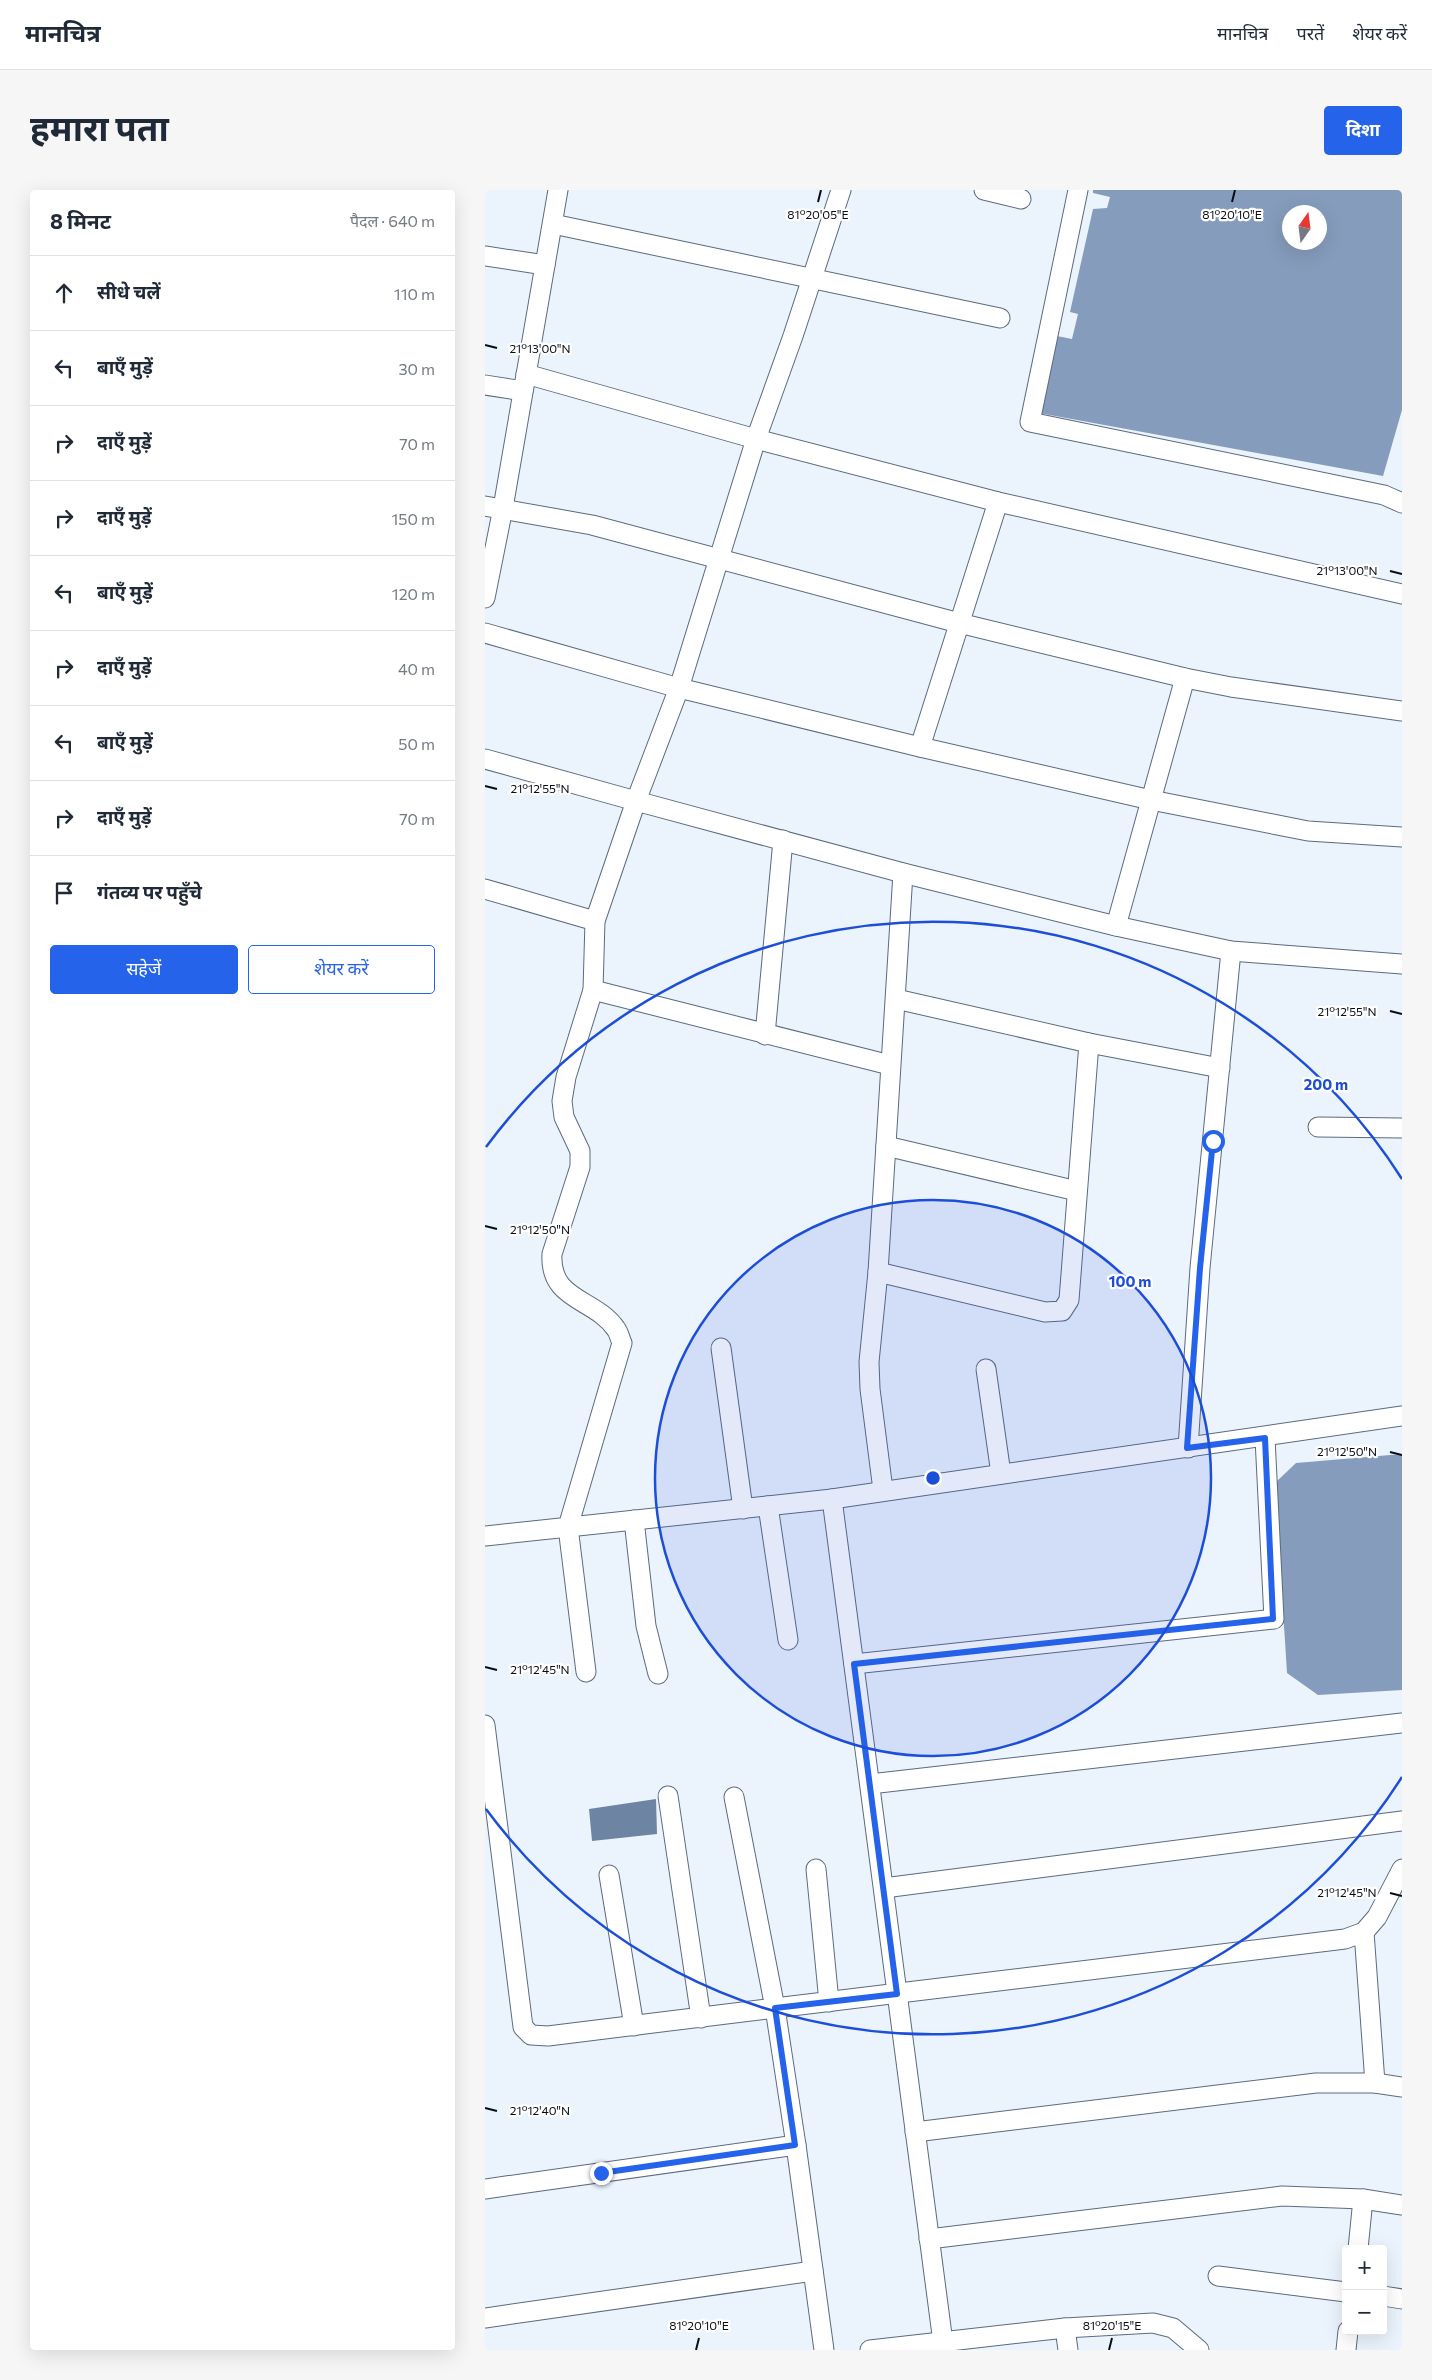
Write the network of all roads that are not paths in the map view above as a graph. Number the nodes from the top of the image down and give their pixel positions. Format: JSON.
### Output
{"nodes":[{"id":1,"x":558,"y":190,"type":"edge"},
{"id":2,"x":841,"y":190,"type":"edge"},
{"id":3,"x":984,"y":190,"type":"edge"},
{"id":4,"x":1078,"y":190,"type":"edge"},
{"id":5,"x":1021,"y":199,"type":"dead end"},
{"id":6,"x":553,"y":224,"type":"junction"},
{"id":7,"x":485,"y":256,"type":"edge"},
{"id":8,"x":545,"y":266,"type":"junction"},
{"id":9,"x":811,"y":279,"type":"junction"},
{"id":10,"x":1000,"y":318,"type":"dead end"},
{"id":11,"x":525,"y":382,"type":"junction"},
{"id":12,"x":485,"y":385,"type":"edge"},
{"id":13,"x":756,"y":439,"type":"junction"},
{"id":14,"x":998,"y":502,"type":"junction"},
{"id":15,"x":1402,"y":503,"type":"edge"},
{"id":16,"x":494,"y":507,"type":"edge"},
{"id":17,"x":718,"y":560,"type":"junction"},
{"id":18,"x":1402,"y":594,"type":"edge"},
{"id":19,"x":485,"y":598,"type":"edge"},
{"id":20,"x":959,"y":624,"type":"junction"},
{"id":21,"x":485,"y":633,"type":"edge"},
{"id":22,"x":1185,"y":678,"type":"junction"},
{"id":23,"x":679,"y":688,"type":"junction"},
{"id":24,"x":1402,"y":711,"type":"edge"},
{"id":25,"x":920,"y":747,"type":"junction"},
{"id":26,"x":485,"y":759,"type":"edge"},
{"id":27,"x":1151,"y":800,"type":"junction"},
{"id":28,"x":636,"y":801,"type":"junction"},
{"id":29,"x":1402,"y":837,"type":"edge"},
{"id":30,"x":783,"y":840,"type":"junction"},
{"id":31,"x":903,"y":873,"type":"junction"},
{"id":32,"x":485,"y":889,"type":"edge"},
{"id":33,"x":595,"y":921,"type":"junction"},
{"id":34,"x":1116,"y":926,"type":"junction"},
{"id":35,"x":1231,"y":951,"type":"junction"},
{"id":36,"x":1402,"y":964,"type":"edge"},
{"id":37,"x":593,"y":990,"type":"junction"},
{"id":38,"x":896,"y":999,"type":"junction"},
{"id":39,"x":765,"y":1035,"type":"junction"},
{"id":40,"x":1089,"y":1044,"type":"junction"},
{"id":41,"x":890,"y":1065,"type":"junction"},
{"id":42,"x":1220,"y":1068,"type":"junction"},
{"id":43,"x":1318,"y":1127,"type":"dead end"},
{"id":44,"x":1402,"y":1128,"type":"edge"},
{"id":45,"x":886,"y":1146,"type":"junction"},
{"id":46,"x":1077,"y":1191,"type":"junction"},
{"id":47,"x":879,"y":1272,"type":"junction"},
{"id":48,"x":721,"y":1348,"type":"dead end"},
{"id":49,"x":986,"y":1369,"type":"dead end"},
{"id":50,"x":1402,"y":1416,"type":"edge"},
{"id":51,"x":1265,"y":1438,"type":"junction"},
{"id":52,"x":1187,"y":1448,"type":"junction"},
{"id":53,"x":1001,"y":1474,"type":"junction"},
{"id":54,"x":883,"y":1490,"type":"junction"},
{"id":55,"x":832,"y":1499,"type":"junction"},
{"id":56,"x":768,"y":1506,"type":"junction"},
{"id":57,"x":743,"y":1509,"type":"junction"},
{"id":58,"x":634,"y":1520,"type":"junction"},
{"id":59,"x":568,"y":1527,"type":"junction"},
{"id":60,"x":485,"y":1536,"type":"edge"},
{"id":61,"x":788,"y":1640,"type":"dead end"},
{"id":62,"x":854,"y":1664,"type":"junction"},
{"id":63,"x":586,"y":1672,"type":"dead end"},
{"id":64,"x":659,"y":1674,"type":"dead end"},
{"id":65,"x":1402,"y":1723,"type":"edge"},
{"id":66,"x":486,"y":1733,"type":"edge"},
{"id":67,"x":870,"y":1784,"type":"junction"},
{"id":68,"x":668,"y":1796,"type":"dead end"},
{"id":69,"x":734,"y":1797,"type":"dead end"},
{"id":70,"x":1402,"y":1821,"type":"edge"},
{"id":71,"x":816,"y":1869,"type":"dead end"},
{"id":72,"x":1402,"y":1869,"type":"edge"},
{"id":73,"x":609,"y":1875,"type":"dead end"},
{"id":74,"x":884,"y":1888,"type":"junction"},
{"id":75,"x":1364,"y":1932,"type":"junction"},
{"id":76,"x":897,"y":1994,"type":"junction"},
{"id":77,"x":829,"y":2002,"type":"junction"},
{"id":78,"x":775,"y":2008,"type":"junction"},
{"id":79,"x":701,"y":2018,"type":"junction"},
{"id":80,"x":634,"y":2026,"type":"junction"},
{"id":81,"x":1375,"y":2083,"type":"junction"},
{"id":82,"x":1402,"y":2087,"type":"edge"},
{"id":83,"x":915,"y":2132,"type":"junction"},
{"id":84,"x":795,"y":2145,"type":"junction"},
{"id":85,"x":485,"y":2190,"type":"edge"},
{"id":86,"x":1363,"y":2199,"type":"junction"},
{"id":87,"x":1402,"y":2206,"type":"edge"},
{"id":88,"x":929,"y":2239,"type":"junction"},
{"id":89,"x":1358,"y":2245,"type":"edge"},
{"id":90,"x":813,"y":2271,"type":"junction"},
{"id":91,"x":1218,"y":2276,"type":"dead end"},
{"id":92,"x":1342,"y":2292,"type":"edge"},
{"id":93,"x":1387,"y":2297,"type":"edge"},
{"id":94,"x":1402,"y":2299,"type":"edge"},
{"id":95,"x":485,"y":2318,"type":"edge"},
{"id":96,"x":1065,"y":2328,"type":"junction"},
{"id":97,"x":1348,"y":2335,"type":"edge"},
{"id":98,"x":943,"y":2345,"type":"edge"},
{"id":99,"x":824,"y":2350,"type":"edge"},
{"id":100,"x":870,"y":2350,"type":"edge"},
{"id":101,"x":1068,"y":2350,"type":"edge"},
{"id":102,"x":1199,"y":2350,"type":"edge"},
{"id":103,"x":1346,"y":2350,"type":"edge"}],
"edges":[{"from":1,"to":6,"type":"street"},
{"from":2,"to":9,"type":"street"},
{"from":3,"to":5,"type":"street"},
{"from":4,"to":15,"type":"street"},
{"from":6,"to":8,"type":"street"},
{"from":6,"to":9,"type":"street"},
{"from":7,"to":8,"type":"street"},
{"from":8,"to":11,"type":"street"},
{"from":9,"to":10,"type":"street"},
{"from":9,"to":13,"type":"street"},
{"from":11,"to":12,"type":"street"},
{"from":11,"to":13,"type":"street"},
{"from":11,"to":16,"type":"street"},
{"from":13,"to":14,"type":"street"},
{"from":13,"to":17,"type":"street"},
{"from":14,"to":18,"type":"street"},
{"from":14,"to":20,"type":"street"},
{"from":16,"to":17,"type":"street"},
{"from":16,"to":19,"type":"street"},
{"from":17,"to":20,"type":"street"},
{"from":17,"to":23,"type":"street"},
{"from":20,"to":22,"type":"street"},
{"from":20,"to":25,"type":"street"},
{"from":21,"to":23,"type":"street"},
{"from":22,"to":24,"type":"street"},
{"from":22,"to":27,"type":"street"},
{"from":23,"to":25,"type":"street"},
{"from":23,"to":28,"type":"street"},
{"from":25,"to":27,"type":"street"},
{"from":26,"to":28,"type":"street"},
{"from":27,"to":29,"type":"street"},
{"from":27,"to":34,"type":"street"},
{"from":28,"to":30,"type":"street"},
{"from":28,"to":33,"type":"street"},
{"from":30,"to":31,"type":"street"},
{"from":30,"to":39,"type":"street"},
{"from":31,"to":34,"type":"street"},
{"from":31,"to":38,"type":"street"},
{"from":32,"to":33,"type":"street"},
{"from":33,"to":37,"type":"street"},
{"from":34,"to":35,"type":"street"},
{"from":35,"to":36,"type":"street"},
{"from":35,"to":42,"type":"street"},
{"from":37,"to":39,"type":"street"},
{"from":37,"to":59,"type":"street"},
{"from":38,"to":40,"type":"street"},
{"from":38,"to":41,"type":"street"},
{"from":39,"to":41,"type":"street"},
{"from":40,"to":42,"type":"street"},
{"from":40,"to":46,"type":"street"},
{"from":41,"to":45,"type":"street"},
{"from":42,"to":52,"type":"street"},
{"from":43,"to":44,"type":"street"},
{"from":45,"to":46,"type":"street"},
{"from":45,"to":47,"type":"street"},
{"from":46,"to":47,"type":"street"},
{"from":47,"to":54,"type":"street"},
{"from":48,"to":57,"type":"street"},
{"from":49,"to":53,"type":"street"},
{"from":50,"to":51,"type":"street"},
{"from":51,"to":52,"type":"street"},
{"from":51,"to":62,"type":"street"},
{"from":52,"to":53,"type":"street"},
{"from":53,"to":54,"type":"street"},
{"from":54,"to":55,"type":"street"},
{"from":55,"to":56,"type":"street"},
{"from":55,"to":62,"type":"street"},
{"from":56,"to":57,"type":"street"},
{"from":56,"to":61,"type":"street"},
{"from":57,"to":58,"type":"street"},
{"from":58,"to":59,"type":"street"},
{"from":58,"to":64,"type":"street"},
{"from":59,"to":60,"type":"street"},
{"from":59,"to":63,"type":"street"},
{"from":62,"to":67,"type":"street"},
{"from":65,"to":67,"type":"street"},
{"from":66,"to":80,"type":"street"},
{"from":67,"to":74,"type":"street"},
{"from":68,"to":79,"type":"street"},
{"from":69,"to":78,"type":"street"},
{"from":70,"to":74,"type":"street"},
{"from":71,"to":77,"type":"street"},
{"from":72,"to":75,"type":"street"},
{"from":73,"to":80,"type":"street"},
{"from":74,"to":76,"type":"street"},
{"from":75,"to":76,"type":"street"},
{"from":75,"to":81,"type":"street"},
{"from":76,"to":77,"type":"street"},
{"from":76,"to":83,"type":"street"},
{"from":77,"to":78,"type":"street"},
{"from":78,"to":79,"type":"street"},
{"from":78,"to":84,"type":"street"},
{"from":79,"to":80,"type":"street"},
{"from":81,"to":82,"type":"street"},
{"from":81,"to":83,"type":"street"},
{"from":83,"to":88,"type":"street"},
{"from":84,"to":85,"type":"street"},
{"from":84,"to":90,"type":"street"},
{"from":86,"to":87,"type":"street"},
{"from":86,"to":88,"type":"street"},
{"from":86,"to":89,"type":"street"},
{"from":88,"to":98,"type":"street"},
{"from":90,"to":95,"type":"street"},
{"from":90,"to":99,"type":"street"},
{"from":91,"to":92,"type":"street"},
{"from":93,"to":94,"type":"street"},
{"from":96,"to":98,"type":"street"},
{"from":96,"to":101,"type":"street"},
{"from":96,"to":102,"type":"street"},
{"from":97,"to":103,"type":"street"},
{"from":98,"to":100,"type":"street"}]}
